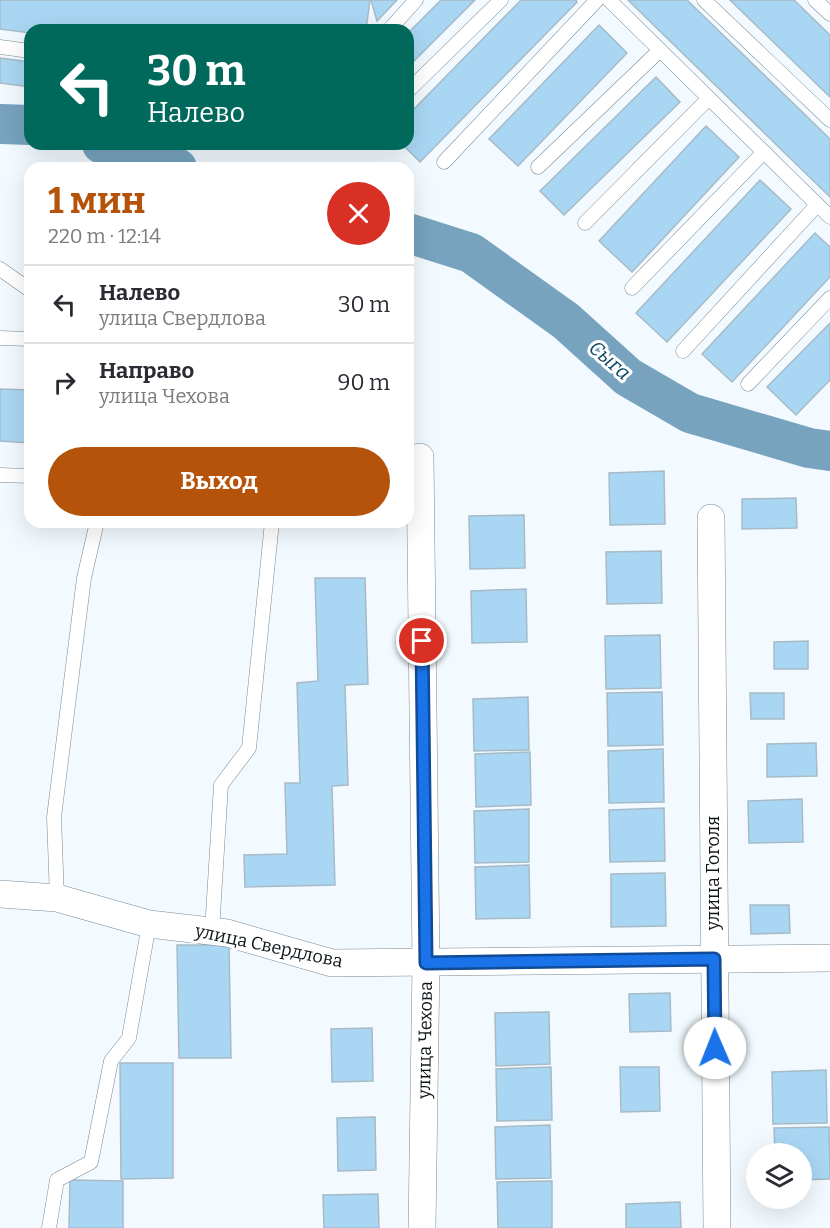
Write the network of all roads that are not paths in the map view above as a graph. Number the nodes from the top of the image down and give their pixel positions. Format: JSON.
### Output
{"nodes":[{"id":1,"x":416,"y":0,"type":"edge"},
{"id":2,"x":501,"y":0,"type":"edge"},
{"id":3,"x":597,"y":0,"type":"edge"},
{"id":4,"x":609,"y":0,"type":"edge"},
{"id":5,"x":704,"y":0,"type":"edge"},
{"id":6,"x":815,"y":0,"type":"edge"},
{"id":7,"x":830,"y":14,"type":"edge"},
{"id":8,"x":394,"y":24,"type":"edge"},
{"id":9,"x":0,"y":47,"type":"edge"},
{"id":10,"x":24,"y":50,"type":"edge"},
{"id":11,"x":660,"y":50,"type":"junction"},
{"id":12,"x":414,"y":85,"type":"edge"},
{"id":13,"x":709,"y":98,"type":"junction"},
{"id":14,"x":830,"y":120,"type":"edge"},
{"id":15,"x":764,"y":152,"type":"junction"},
{"id":16,"x":444,"y":162,"type":"dead end"},
{"id":17,"x":538,"y":167,"type":"dead end"},
{"id":18,"x":817,"y":205,"type":"junction"},
{"id":19,"x":830,"y":217,"type":"edge"},
{"id":20,"x":585,"y":223,"type":"dead end"},
{"id":21,"x":0,"y":270,"type":"edge"},
{"id":22,"x":24,"y":286,"type":"edge"},
{"id":23,"x":632,"y":288,"type":"dead end"},
{"id":24,"x":830,"y":298,"type":"edge"},
{"id":25,"x":0,"y":338,"type":"edge"},
{"id":26,"x":24,"y":339,"type":"edge"},
{"id":27,"x":683,"y":351,"type":"dead end"},
{"id":28,"x":748,"y":384,"type":"dead end"},
{"id":29,"x":414,"y":456,"type":"edge"},
{"id":30,"x":0,"y":475,"type":"edge"},
{"id":31,"x":24,"y":476,"type":"edge"},
{"id":32,"x":711,"y":518,"type":"dead end"},
{"id":33,"x":96,"y":528,"type":"edge"},
{"id":34,"x":271,"y":528,"type":"edge"},
{"id":35,"x":0,"y":894,"type":"edge"},
{"id":36,"x":57,"y":898,"type":"junction"},
{"id":37,"x":149,"y":924,"type":"junction"},
{"id":38,"x":212,"y":931,"type":"junction"},
{"id":39,"x":830,"y":958,"type":"edge"},
{"id":40,"x":714,"y":959,"type":"junction"},
{"id":41,"x":426,"y":963,"type":"junction"},
{"id":42,"x":49,"y":1228,"type":"edge"},
{"id":43,"x":422,"y":1228,"type":"edge"},
{"id":44,"x":717,"y":1228,"type":"edge"}],
"edges":[{"from":1,"to":8,"type":"lane"},
{"from":2,"to":12,"type":"lane"},
{"from":3,"to":16,"type":"lane"},
{"from":4,"to":11,"type":"lane"},
{"from":5,"to":14,"type":"lane"},
{"from":6,"to":7,"type":"lane"},
{"from":9,"to":10,"type":"lane"},
{"from":11,"to":13,"type":"lane"},
{"from":11,"to":17,"type":"lane"},
{"from":13,"to":15,"type":"lane"},
{"from":13,"to":20,"type":"lane"},
{"from":15,"to":18,"type":"lane"},
{"from":15,"to":23,"type":"lane"},
{"from":18,"to":19,"type":"lane"},
{"from":18,"to":27,"type":"lane"},
{"from":21,"to":22,"type":"lane"},
{"from":24,"to":28,"type":"lane"},
{"from":25,"to":26,"type":"lane"},
{"from":29,"to":41,"type":"street","name":"улица Чехова"},
{"from":30,"to":31,"type":"lane"},
{"from":32,"to":40,"type":"street","name":"улица Гоголя"},
{"from":33,"to":36,"type":"lane"},
{"from":34,"to":38,"type":"lane"},
{"from":35,"to":36,"type":"street","name":"улица Свердлова"},
{"from":36,"to":37,"type":"street","name":"улица Свердлова"},
{"from":37,"to":38,"type":"street","name":"улица Свердлова"},
{"from":37,"to":42,"type":"lane"},
{"from":38,"to":41,"type":"street","name":"улица Свердлова"},
{"from":39,"to":40,"type":"street","name":"улица Свердлова"},
{"from":40,"to":41,"type":"street","name":"улица Свердлова"},
{"from":40,"to":44,"type":"street","name":"улица Гоголя"},
{"from":41,"to":43,"type":"street","name":"улица Чехова"}]}
